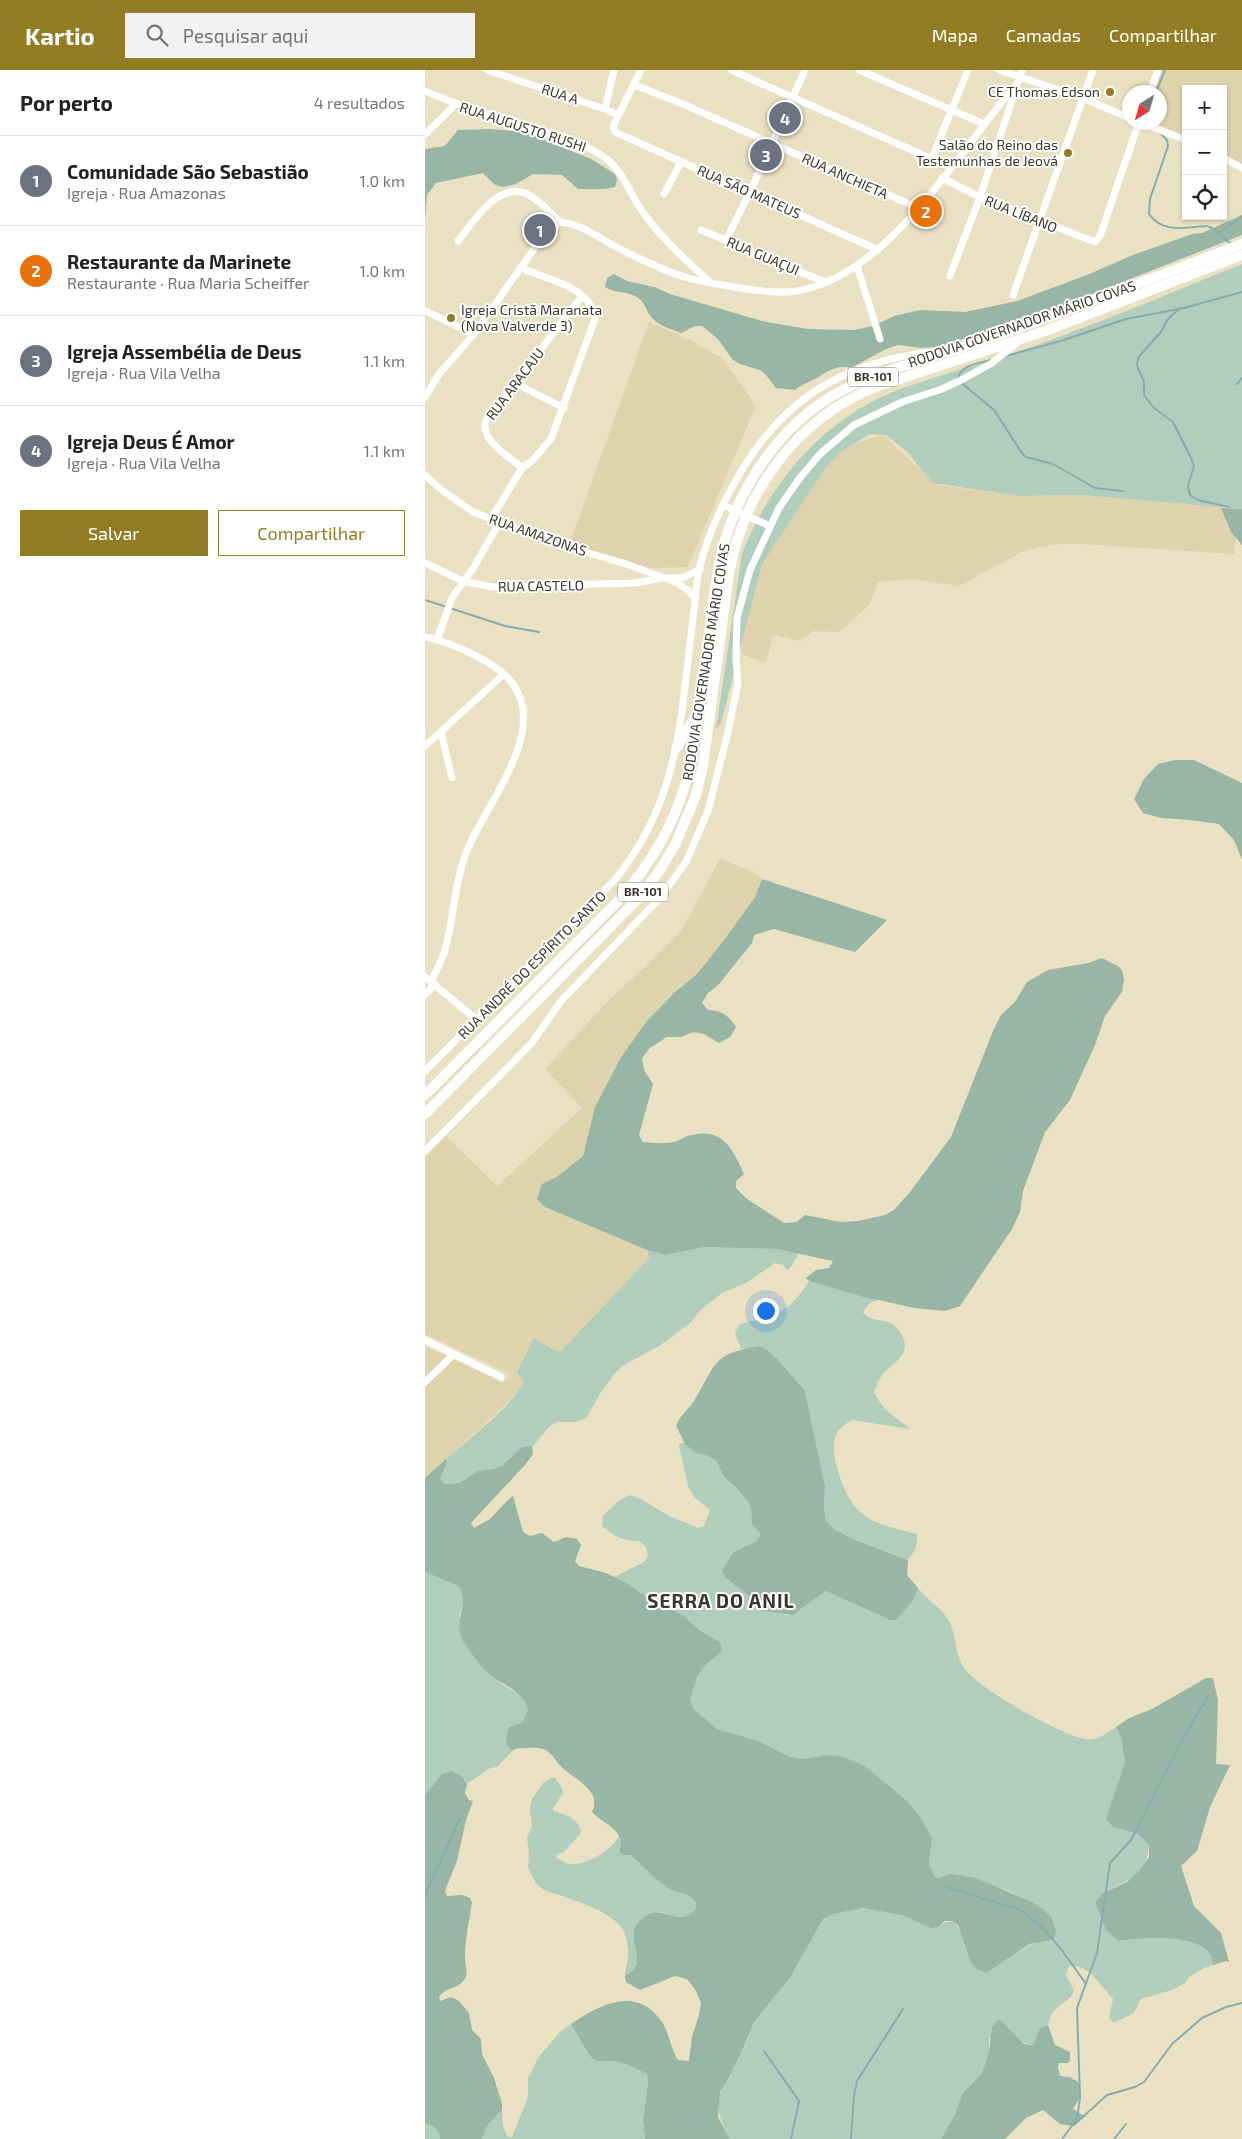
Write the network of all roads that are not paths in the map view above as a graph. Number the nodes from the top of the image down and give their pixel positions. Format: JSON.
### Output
{"nodes":[{"id":1,"x":487,"y":70,"type":"edge"},
{"id":2,"x":614,"y":70,"type":"edge"},
{"id":3,"x":641,"y":70,"type":"edge"},
{"id":4,"x":731,"y":70,"type":"edge"},
{"id":5,"x":805,"y":70,"type":"edge"},
{"id":6,"x":859,"y":70,"type":"edge"},
{"id":7,"x":968,"y":70,"type":"edge"},
{"id":8,"x":999,"y":70,"type":"edge"},
{"id":9,"x":1022,"y":70,"type":"edge"},
{"id":10,"x":1093,"y":70,"type":"edge"},
{"id":11,"x":1158,"y":70,"type":"edge"},
{"id":12,"x":1018,"y":82,"type":"junction"},
{"id":13,"x":635,"y":85,"type":"junction"},
{"id":14,"x":1153,"y":85,"type":"edge"},
{"id":15,"x":425,"y":91,"type":"edge"},
{"id":16,"x":792,"y":97,"type":"junction"},
{"id":17,"x":1083,"y":98,"type":"junction"},
{"id":18,"x":455,"y":105,"type":"junction"},
{"id":19,"x":605,"y":109,"type":"junction"},
{"id":20,"x":953,"y":110,"type":"junction"},
{"id":21,"x":618,"y":114,"type":"junction"},
{"id":22,"x":1122,"y":115,"type":"edge"},
{"id":23,"x":984,"y":124,"type":"junction"},
{"id":24,"x":1136,"y":130,"type":"edge"},
{"id":25,"x":1160,"y":130,"type":"edge"},
{"id":26,"x":425,"y":134,"type":"edge"},
{"id":27,"x":1182,"y":138,"type":"edge"},
{"id":28,"x":771,"y":144,"type":"junction"},
{"id":29,"x":932,"y":158,"type":"junction"},
{"id":30,"x":1227,"y":160,"type":"edge"},
{"id":31,"x":681,"y":162,"type":"junction"},
{"id":32,"x":951,"y":167,"type":"junction"},
{"id":33,"x":1242,"y":168,"type":"edge"},
{"id":34,"x":942,"y":178,"type":"junction"},
{"id":35,"x":750,"y":192,"type":"junction"},
{"id":36,"x":663,"y":194,"type":"dead end"},
{"id":37,"x":980,"y":197,"type":"junction"},
{"id":38,"x":918,"y":208,"type":"junction"},
{"id":39,"x":1039,"y":221,"type":"junction"},
{"id":40,"x":560,"y":222,"type":"junction"},
{"id":41,"x":701,"y":230,"type":"dead end"},
{"id":42,"x":726,"y":240,"type":"junction"},
{"id":43,"x":458,"y":241,"type":"dead end"},
{"id":44,"x":1242,"y":244,"type":"edge"},
{"id":45,"x":878,"y":250,"type":"junction"},
{"id":46,"x":1242,"y":255,"type":"edge"},
{"id":47,"x":857,"y":266,"type":"junction"},
{"id":48,"x":521,"y":268,"type":"junction"},
{"id":49,"x":951,"y":276,"type":"dead end"},
{"id":50,"x":825,"y":282,"type":"junction"},
{"id":51,"x":711,"y":283,"type":"junction"},
{"id":52,"x":1013,"y":295,"type":"dead end"},
{"id":53,"x":582,"y":296,"type":"junction"},
{"id":54,"x":425,"y":311,"type":"edge"},
{"id":55,"x":474,"y":334,"type":"junction"},
{"id":56,"x":1023,"y":338,"type":"junction"},
{"id":57,"x":880,"y":339,"type":"dead end"},
{"id":58,"x":954,"y":350,"type":"junction"},
{"id":59,"x":515,"y":383,"type":"junction"},
{"id":60,"x":425,"y":397,"type":"edge"},
{"id":61,"x":564,"y":408,"type":"junction"},
{"id":62,"x":522,"y":468,"type":"junction"},
{"id":63,"x":425,"y":474,"type":"edge"},
{"id":64,"x":726,"y":506,"type":"junction"},
{"id":65,"x":491,"y":519,"type":"junction"},
{"id":66,"x":499,"y":523,"type":"junction"},
{"id":67,"x":766,"y":525,"type":"junction"},
{"id":68,"x":425,"y":563,"type":"edge"},
{"id":69,"x":700,"y":569,"type":"junction"},
{"id":70,"x":661,"y":578,"type":"junction"},
{"id":71,"x":463,"y":581,"type":"junction"},
{"id":72,"x":695,"y":599,"type":"junction"},
{"id":73,"x":425,"y":637,"type":"edge"},
{"id":74,"x":437,"y":640,"type":"junction"},
{"id":75,"x":505,"y":674,"type":"junction"},
{"id":76,"x":699,"y":710,"type":"junction"},
{"id":77,"x":441,"y":732,"type":"junction"},
{"id":78,"x":425,"y":737,"type":"edge"},
{"id":79,"x":433,"y":739,"type":"junction"},
{"id":80,"x":425,"y":746,"type":"edge"},
{"id":81,"x":676,"y":749,"type":"junction"},
{"id":82,"x":452,"y":778,"type":"dead end"},
{"id":83,"x":430,"y":980,"type":"edge"},
{"id":84,"x":425,"y":995,"type":"edge"},
{"id":85,"x":477,"y":1020,"type":"junction"},
{"id":86,"x":425,"y":1071,"type":"edge"},
{"id":87,"x":425,"y":1095,"type":"edge"},
{"id":88,"x":425,"y":1114,"type":"edge"},
{"id":89,"x":425,"y":1151,"type":"edge"},
{"id":90,"x":425,"y":1340,"type":"edge"},
{"id":91,"x":454,"y":1354,"type":"junction"},
{"id":92,"x":501,"y":1377,"type":"dead end"},
{"id":93,"x":425,"y":1382,"type":"edge"}],
"edges":[{"from":1,"to":19,"type":"street","name":"RUA A"},
{"from":2,"to":19,"type":"street"},
{"from":3,"to":13,"type":"street"},
{"from":4,"to":16,"type":"street"},
{"from":5,"to":16,"type":"street"},
{"from":6,"to":20,"type":"street"},
{"from":7,"to":20,"type":"street"},
{"from":8,"to":12,"type":"street"},
{"from":9,"to":12,"type":"street"},
{"from":10,"to":17,"type":"street"},
{"from":11,"to":14,"type":"street"},
{"from":12,"to":17,"type":"street"},
{"from":12,"to":23,"type":"street"},
{"from":12,"to":37,"type":"street"},
{"from":13,"to":21,"type":"street"},
{"from":13,"to":28,"type":"street","name":"RUA ANCHIETA"},
{"from":15,"to":18,"type":"street","name":"RUA AUGUSTO RUSHI"},
{"from":16,"to":28,"type":"street"},
{"from":16,"to":29,"type":"street"},
{"from":17,"to":22,"type":"street"},
{"from":17,"to":39,"type":"street"},
{"from":18,"to":26,"type":"street"},
{"from":18,"to":51,"type":"street","name":"RUA AUGUSTO RUSHI"},
{"from":19,"to":21,"type":"street","name":"RUA A"},
{"from":20,"to":23,"type":"street"},
{"from":20,"to":29,"type":"street"},
{"from":21,"to":31,"type":"street","name":"RUA SÃO MATEUS"},
{"from":23,"to":32,"type":"street"},
{"from":24,"to":39,"type":"street","name":"RUA LÍBANO"},
{"from":25,"to":27,"type":"street"},
{"from":28,"to":35,"type":"street"},
{"from":28,"to":38,"type":"street","name":"RUA ANCHIETA"},
{"from":29,"to":32,"type":"street"},
{"from":30,"to":33,"type":"street"},
{"from":31,"to":35,"type":"street","name":"RUA SÃO MATEUS"},
{"from":31,"to":36,"type":"street"},
{"from":32,"to":34,"type":"street"},
{"from":34,"to":37,"type":"street","name":"RUA LÍBANO"},
{"from":34,"to":38,"type":"street"},
{"from":35,"to":42,"type":"street"},
{"from":35,"to":45,"type":"street","name":"RUA SÃO MATEUS"},
{"from":37,"to":39,"type":"street","name":"RUA LÍBANO"},
{"from":37,"to":49,"type":"street"},
{"from":38,"to":45,"type":"street"},
{"from":39,"to":52,"type":"street"},
{"from":40,"to":43,"type":"street"},
{"from":40,"to":48,"type":"street"},
{"from":40,"to":51,"type":"street"},
{"from":41,"to":42,"type":"street","name":"RUA GUAÇUI"},
{"from":42,"to":50,"type":"street","name":"RUA GUAÇUI"},
{"from":44,"to":58,"type":"highway","name":"RODOVIA GOVERNADOR MÁRIO COVAS","number":"BR-101"},
{"from":45,"to":47,"type":"street"},
{"from":46,"to":56,"type":"highway","name":"RODOVIA GOVERNADOR MÁRIO COVAS","number":"BR-101"},
{"from":47,"to":50,"type":"street"},
{"from":47,"to":57,"type":"street"},
{"from":48,"to":53,"type":"street"},
{"from":48,"to":55,"type":"street"},
{"from":50,"to":51,"type":"street"},
{"from":53,"to":59,"type":"street","name":"RUA ARACAJU"},
{"from":53,"to":61,"type":"street"},
{"from":54,"to":55,"type":"street"},
{"from":55,"to":60,"type":"street"},
{"from":56,"to":67,"type":"street","name":"RODOVIA GOVERNADOR MÁRIO COVAS"},
{"from":56,"to":88,"type":"highway","name":"RODOVIA GOVERNADOR MÁRIO COVAS","number":"BR-101"},
{"from":58,"to":64,"type":"street","name":"RUA ANDRÉ DO ESPÍRITO SANTO"},
{"from":58,"to":76,"type":"highway","name":"RODOVIA GOVERNADOR MÁRIO COVAS","number":"BR-101"},
{"from":59,"to":61,"type":"street"},
{"from":59,"to":62,"type":"street","name":"RUA ARACAJU"},
{"from":61,"to":62,"type":"street"},
{"from":62,"to":65,"type":"street"},
{"from":63,"to":65,"type":"street","name":"RUA AMAZONAS"},
{"from":64,"to":67,"type":"street"},
{"from":64,"to":69,"type":"street","name":"RUA ANDRÉ DO ESPÍRITO SANTO"},
{"from":65,"to":66,"type":"street","name":"RUA AMAZONAS"},
{"from":66,"to":70,"type":"street","name":"RUA AMAZONAS"},
{"from":66,"to":71,"type":"street"},
{"from":67,"to":89,"type":"street","name":"RODOVIA GOVERNADOR MÁRIO COVAS"},
{"from":68,"to":71,"type":"street","name":"RUA CASTELO"},
{"from":69,"to":70,"type":"street","name":"RUA AMAZONAS"},
{"from":69,"to":72,"type":"street","name":"RUA ANDRÉ DO ESPÍRITO SANTO"},
{"from":70,"to":71,"type":"street","name":"RUA CASTELO"},
{"from":70,"to":72,"type":"street","name":"RUA AMAZONAS"},
{"from":71,"to":74,"type":"street"},
{"from":72,"to":81,"type":"street","name":"RUA ANDRÉ DO ESPÍRITO SANTO"},
{"from":73,"to":74,"type":"street"},
{"from":74,"to":75,"type":"street"},
{"from":75,"to":77,"type":"street"},
{"from":75,"to":83,"type":"street"},
{"from":76,"to":81,"type":"highway"},
{"from":76,"to":87,"type":"highway","name":"RODOVIA GOVERNADOR MÁRIO COVAS","number":"BR-101"},
{"from":77,"to":79,"type":"street"},
{"from":77,"to":82,"type":"street"},
{"from":78,"to":79,"type":"street"},
{"from":79,"to":80,"type":"street"},
{"from":81,"to":85,"type":"street","name":"RUA ANDRÉ DO ESPÍRITO SANTO"},
{"from":83,"to":84,"type":"street"},
{"from":83,"to":85,"type":"street"},
{"from":85,"to":86,"type":"street","name":"RUA ANDRÉ DO ESPÍRITO SANTO"},
{"from":90,"to":91,"type":"street"},
{"from":91,"to":92,"type":"street"},
{"from":91,"to":93,"type":"street"}]}
